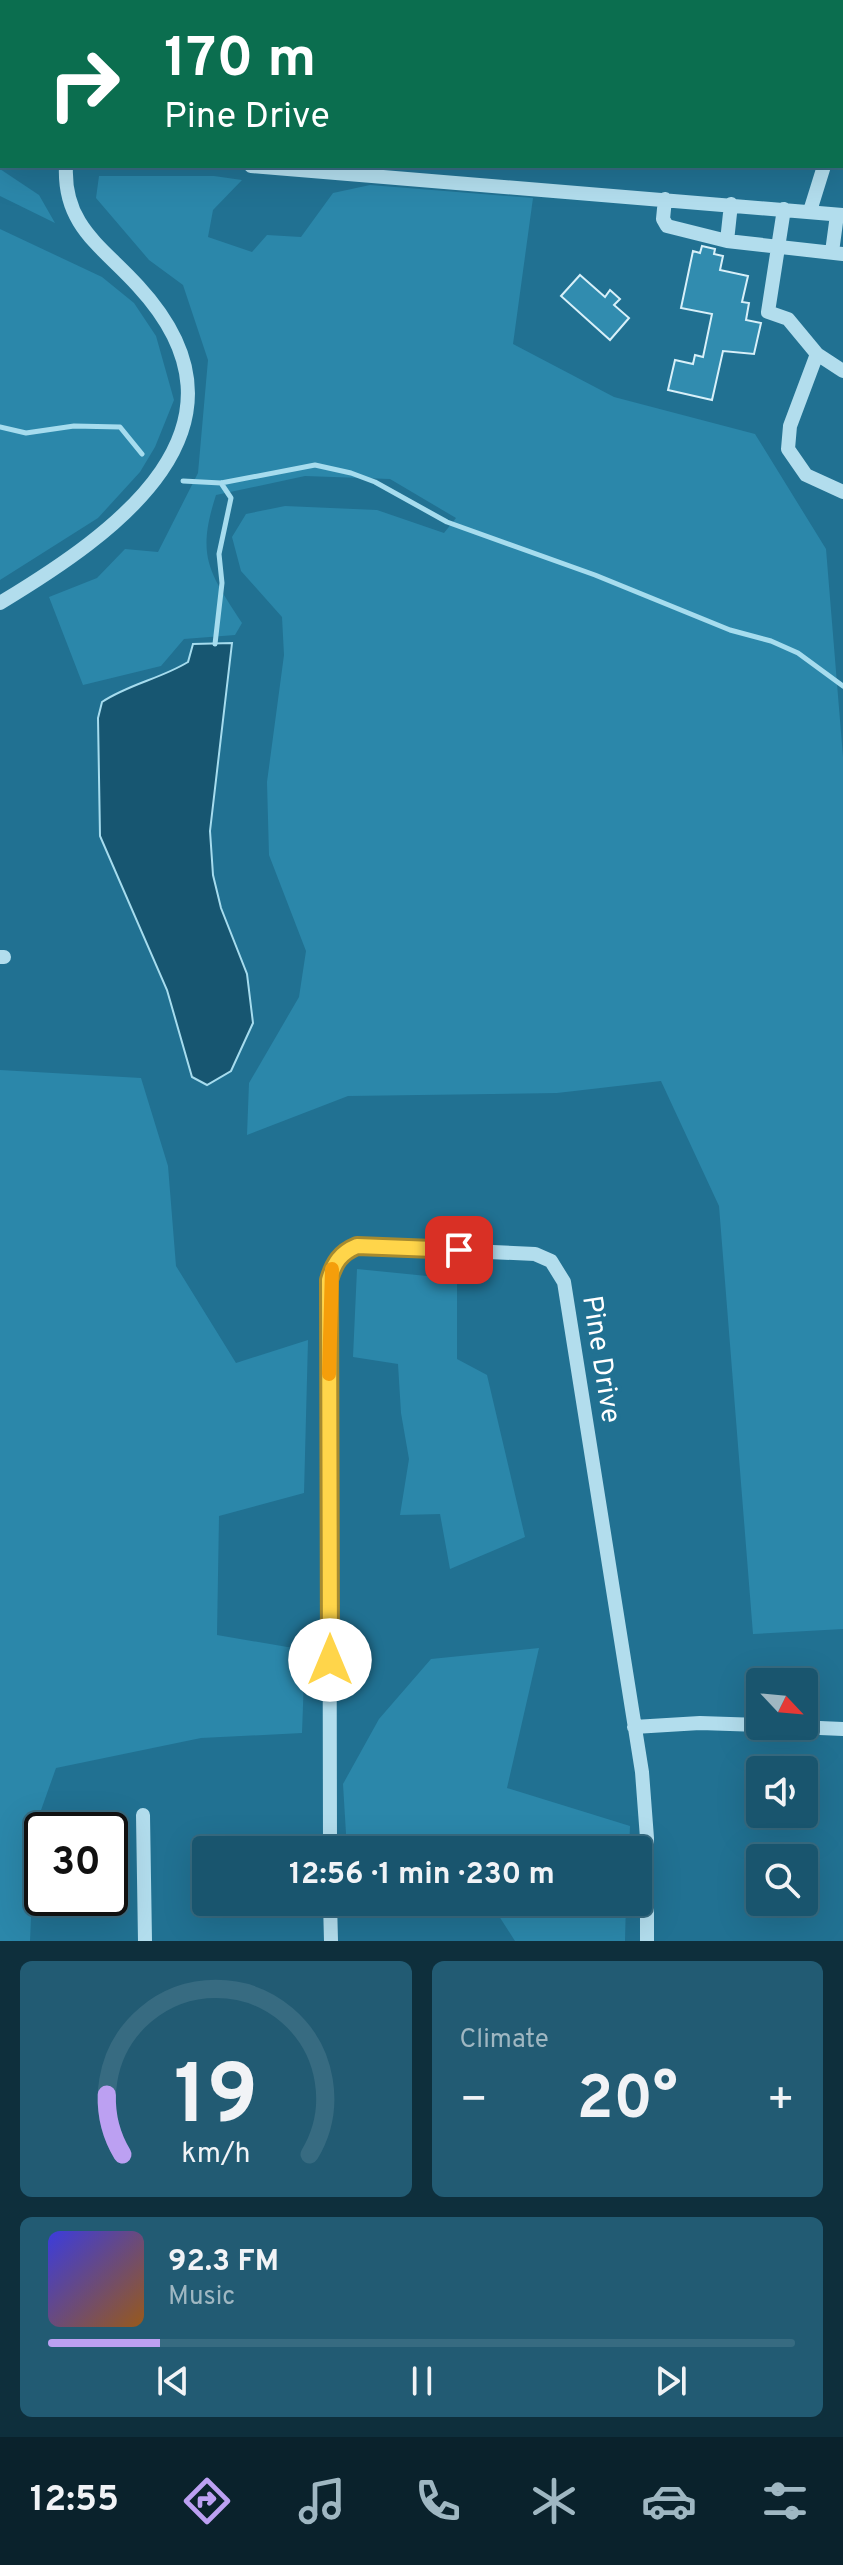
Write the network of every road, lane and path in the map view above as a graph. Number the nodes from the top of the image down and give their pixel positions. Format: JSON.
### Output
{"nodes":[{"id":1,"x":66,"y":168,"type":"edge"},
{"id":2,"x":276,"y":168,"type":"edge"},
{"id":3,"x":823,"y":168,"type":"edge"},
{"id":4,"x":665,"y":199,"type":"junction"},
{"id":5,"x":731,"y":204,"type":"junction"},
{"id":6,"x":784,"y":209,"type":"junction"},
{"id":7,"x":810,"y":211,"type":"junction"},
{"id":8,"x":840,"y":215,"type":"edge"},
{"id":9,"x":727,"y":241,"type":"junction"},
{"id":10,"x":778,"y":246,"type":"junction"},
{"id":11,"x":837,"y":253,"type":"edge"},
{"id":12,"x":817,"y":354,"type":"junction"},
{"id":13,"x":843,"y":371,"type":"edge"},
{"id":14,"x":843,"y":492,"type":"edge"},
{"id":15,"x":0,"y":603,"type":"edge"},
{"id":16,"x":746,"y":1725,"type":"edge"},
{"id":17,"x":634,"y":1727,"type":"junction"},
{"id":18,"x":818,"y":1728,"type":"edge"},
{"id":19,"x":840,"y":1729,"type":"edge"},
{"id":20,"x":143,"y":1815,"type":"dead end"},
{"id":21,"x":330,"y":1836,"type":"edge"},
{"id":22,"x":330,"y":1916,"type":"edge"},
{"id":23,"x":145,"y":1941,"type":"edge"},
{"id":24,"x":331,"y":1941,"type":"edge"},
{"id":25,"x":647,"y":1941,"type":"edge"}],
"edges":[{"from":1,"to":15,"type":"street"},
{"from":2,"to":4,"type":"street"},
{"from":3,"to":7,"type":"street"},
{"from":4,"to":5,"type":"street"},
{"from":4,"to":9,"type":"street"},
{"from":5,"to":6,"type":"street"},
{"from":5,"to":9,"type":"street"},
{"from":6,"to":7,"type":"street"},
{"from":6,"to":10,"type":"street"},
{"from":7,"to":8,"type":"street"},
{"from":8,"to":11,"type":"street"},
{"from":9,"to":10,"type":"street"},
{"from":10,"to":11,"type":"street"},
{"from":10,"to":12,"type":"street"},
{"from":12,"to":13,"type":"street"},
{"from":12,"to":14,"type":"street"},
{"from":16,"to":17,"type":"street"},
{"from":17,"to":21,"type":"street","name":"Pine Drive"},
{"from":17,"to":25,"type":"street","name":"Pine Drive"},
{"from":18,"to":19,"type":"street"},
{"from":20,"to":23,"type":"street"},
{"from":22,"to":24,"type":"street"}]}
